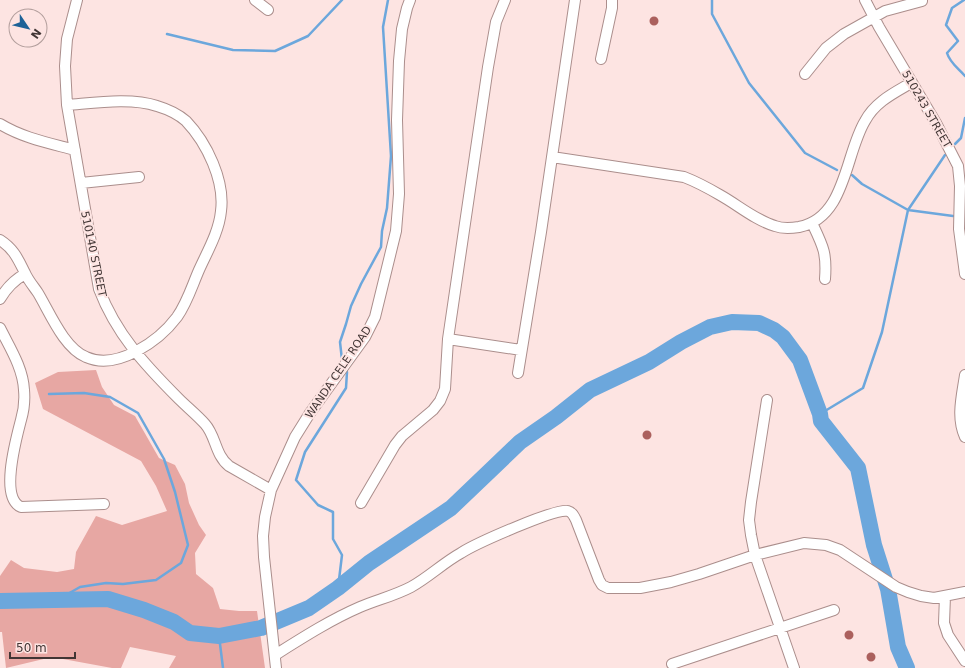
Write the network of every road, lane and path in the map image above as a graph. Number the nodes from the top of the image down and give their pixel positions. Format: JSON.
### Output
{"nodes":[{"id":1,"x":77,"y":0,"type":"edge"},
{"id":2,"x":255,"y":0,"type":"edge"},
{"id":3,"x":410,"y":0,"type":"edge"},
{"id":4,"x":505,"y":0,"type":"edge"},
{"id":5,"x":575,"y":0,"type":"edge"},
{"id":6,"x":612,"y":0,"type":"edge"},
{"id":7,"x":865,"y":0,"type":"edge"},
{"id":8,"x":922,"y":0,"type":"edge"},
{"id":9,"x":268,"y":10,"type":"dead end"},
{"id":10,"x":873,"y":16,"type":"junction"},
{"id":11,"x":602,"y":59,"type":"dead end"},
{"id":12,"x":805,"y":74,"type":"dead end"},
{"id":13,"x":911,"y":83,"type":"junction"},
{"id":14,"x":67,"y":105,"type":"junction"},
{"id":15,"x":0,"y":124,"type":"edge"},
{"id":16,"x":75,"y":150,"type":"junction"},
{"id":17,"x":552,"y":157,"type":"junction"},
{"id":18,"x":139,"y":177,"type":"dead end"},
{"id":19,"x":81,"y":183,"type":"junction"},
{"id":20,"x":812,"y":223,"type":"junction"},
{"id":21,"x":0,"y":240,"type":"edge"},
{"id":22,"x":25,"y":274,"type":"junction"},
{"id":23,"x":965,"y":274,"type":"edge"},
{"id":24,"x":825,"y":279,"type":"dead end"},
{"id":25,"x":0,"y":298,"type":"edge"},
{"id":26,"x":0,"y":328,"type":"edge"},
{"id":27,"x":448,"y":339,"type":"junction"},
{"id":28,"x":521,"y":350,"type":"junction"},
{"id":29,"x":135,"y":352,"type":"junction"},
{"id":30,"x":518,"y":373,"type":"dead end"},
{"id":31,"x":965,"y":375,"type":"edge"},
{"id":32,"x":766,"y":400,"type":"dead end"},
{"id":33,"x":965,"y":437,"type":"edge"},
{"id":34,"x":271,"y":490,"type":"junction"},
{"id":35,"x":361,"y":502,"type":"dead end"},
{"id":36,"x":104,"y":504,"type":"dead end"},
{"id":37,"x":755,"y":555,"type":"junction"},
{"id":38,"x":965,"y":592,"type":"edge"},
{"id":39,"x":945,"y":596,"type":"junction"},
{"id":40,"x":834,"y":610,"type":"dead end"},
{"id":41,"x":780,"y":627,"type":"junction"},
{"id":42,"x":275,"y":655,"type":"junction"},
{"id":43,"x":965,"y":661,"type":"edge"},
{"id":44,"x":672,"y":664,"type":"dead end"},
{"id":45,"x":276,"y":668,"type":"edge"},
{"id":46,"x":794,"y":668,"type":"edge"}],
"edges":[{"from":1,"to":14,"type":"street","name":"510140 STREET"},
{"from":2,"to":9,"type":"street"},
{"from":3,"to":34,"type":"street","name":"WANDA CELE ROAD"},
{"from":4,"to":27,"type":"street"},
{"from":5,"to":17,"type":"street"},
{"from":6,"to":11,"type":"street"},
{"from":7,"to":10,"type":"street","name":"510243 STREET"},
{"from":8,"to":10,"type":"street"},
{"from":10,"to":12,"type":"street"},
{"from":10,"to":13,"type":"street","name":"510243 STREET"},
{"from":13,"to":20,"type":"street"},
{"from":13,"to":23,"type":"street","name":"510243 STREET"},
{"from":14,"to":16,"type":"street","name":"510140 STREET"},
{"from":14,"to":29,"type":"street"},
{"from":15,"to":16,"type":"street"},
{"from":16,"to":19,"type":"street","name":"510140 STREET"},
{"from":17,"to":20,"type":"street"},
{"from":17,"to":28,"type":"street"},
{"from":18,"to":19,"type":"street"},
{"from":19,"to":29,"type":"street","name":"510140 STREET"},
{"from":20,"to":24,"type":"street"},
{"from":21,"to":22,"type":"street"},
{"from":22,"to":25,"type":"street"},
{"from":22,"to":29,"type":"street"},
{"from":26,"to":36,"type":"street"},
{"from":27,"to":28,"type":"street"},
{"from":27,"to":35,"type":"street"},
{"from":28,"to":30,"type":"street"},
{"from":29,"to":34,"type":"street","name":"510140 STREET"},
{"from":31,"to":33,"type":"street"},
{"from":32,"to":37,"type":"street"},
{"from":34,"to":42,"type":"street","name":"WANDA CELE ROAD"},
{"from":37,"to":39,"type":"street"},
{"from":37,"to":41,"type":"street"},
{"from":37,"to":42,"type":"street"},
{"from":38,"to":39,"type":"street"},
{"from":39,"to":43,"type":"street"},
{"from":40,"to":41,"type":"street"},
{"from":41,"to":44,"type":"street"},
{"from":41,"to":46,"type":"street"},
{"from":42,"to":45,"type":"street","name":"WANDA CELE ROAD"}]}
